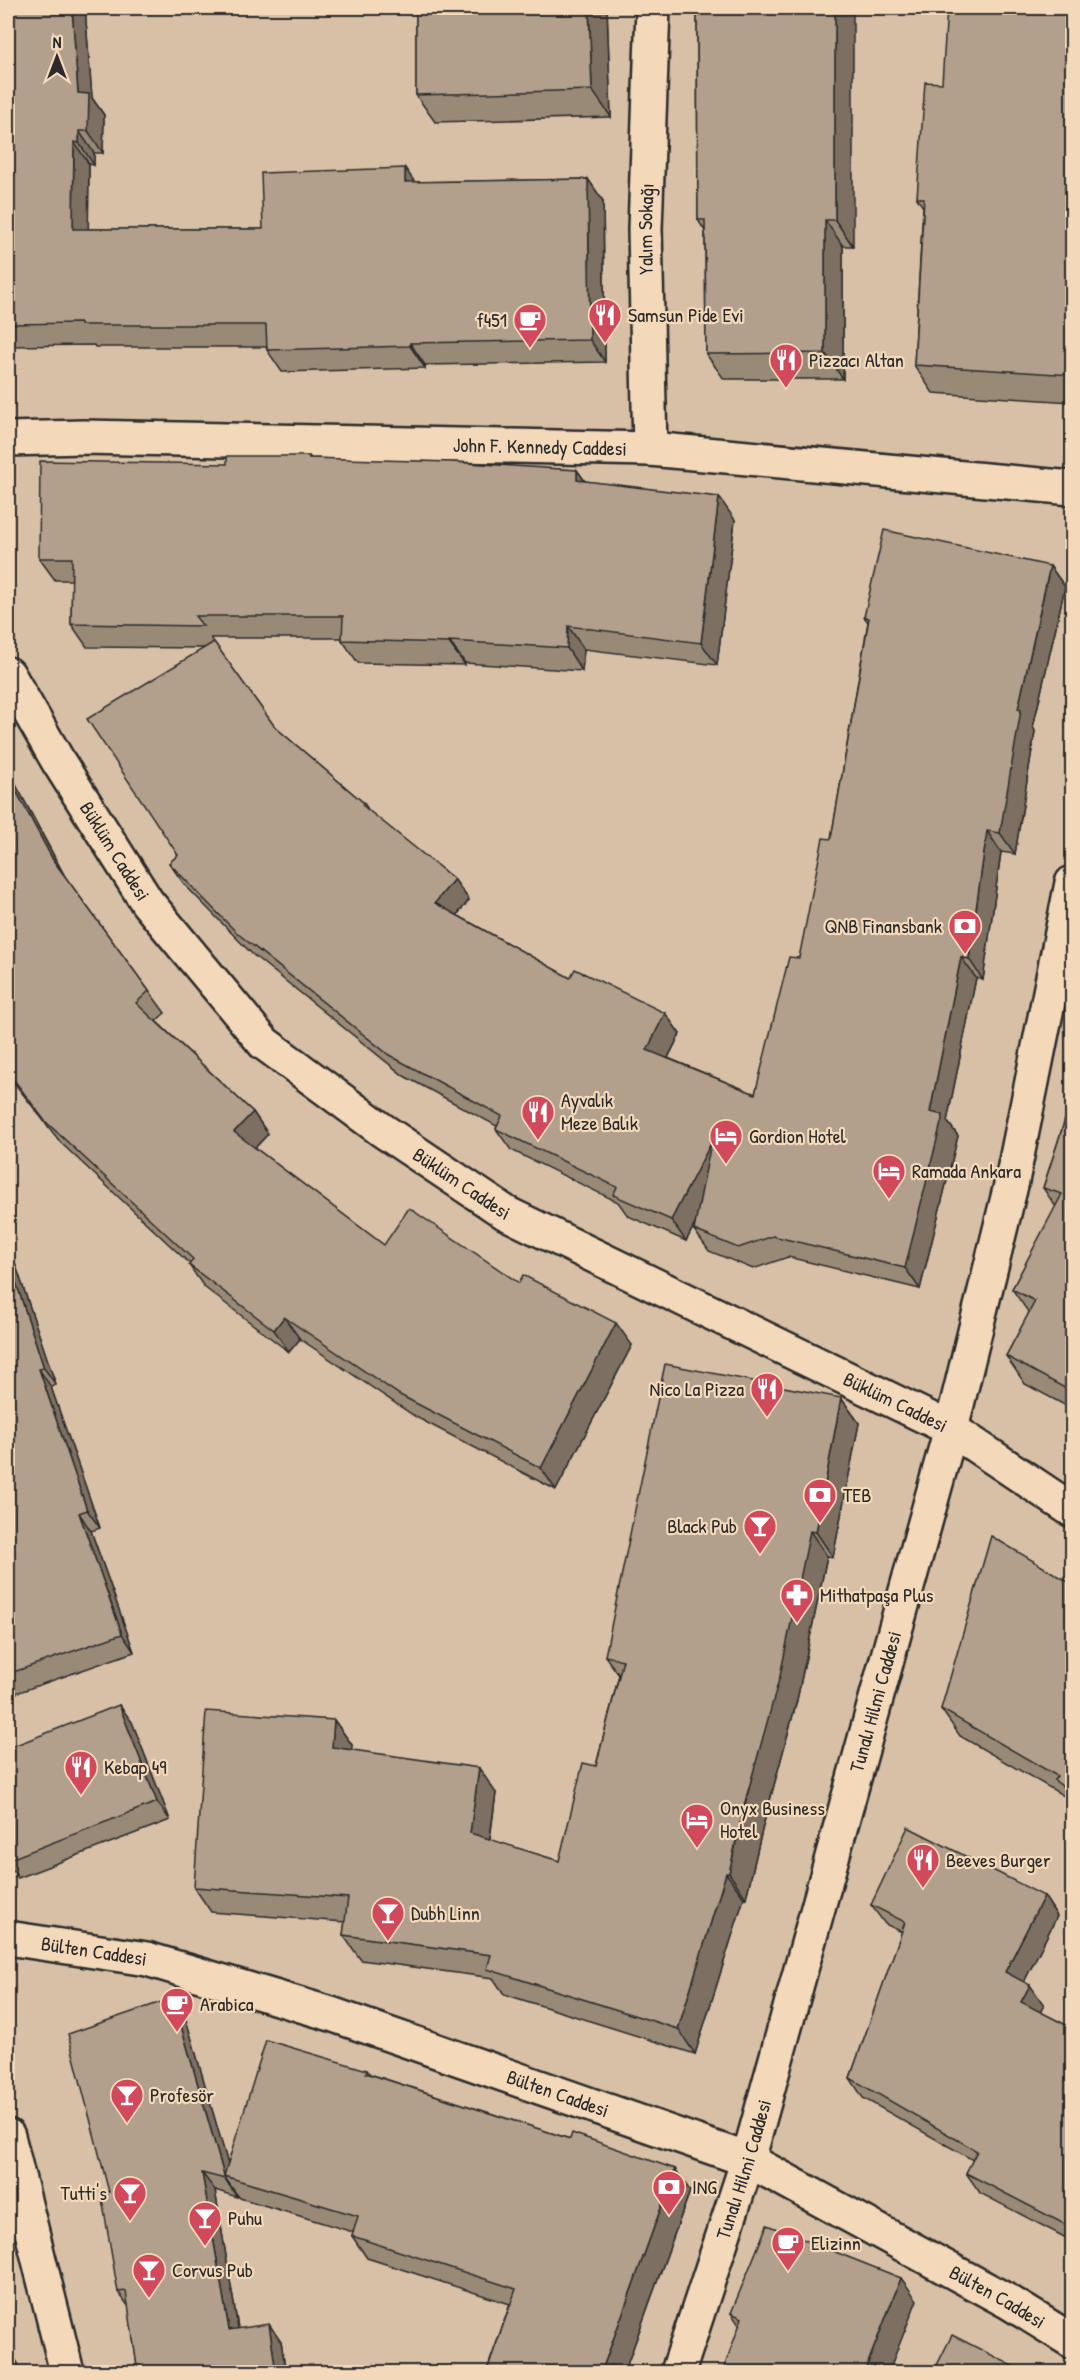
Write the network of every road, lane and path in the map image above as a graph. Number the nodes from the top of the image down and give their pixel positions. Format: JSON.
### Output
{"nodes":[{"id":1,"x":653,"y":8,"type":"edge"},
{"id":2,"x":8,"y":439,"type":"edge"},
{"id":3,"x":650,"y":449,"type":"junction"},
{"id":4,"x":1072,"y":488,"type":"edge"},
{"id":5,"x":8,"y":674,"type":"edge"},
{"id":6,"x":1072,"y":883,"type":"edge"},
{"id":7,"x":951,"y":1429,"type":"junction"},
{"id":8,"x":1072,"y":1510,"type":"edge"},
{"id":9,"x":8,"y":1938,"type":"edge"},
{"id":10,"x":8,"y":2136,"type":"edge"},
{"id":11,"x":748,"y":2160,"type":"junction"},
{"id":12,"x":1072,"y":2341,"type":"edge"},
{"id":13,"x":67,"y":2373,"type":"edge"},
{"id":14,"x":678,"y":2373,"type":"edge"}],
"edges":[{"from":1,"to":3,"type":"street","name":"Yalım Sokağı"},
{"from":2,"to":3,"type":"street","name":"John F. Kennedy Caddesi"},
{"from":3,"to":4,"type":"street","name":"John F. Kennedy Caddesi"},
{"from":5,"to":7,"type":"street","name":"Büklüm Caddesi"},
{"from":6,"to":7,"type":"street","name":"Tunalı Hilmi Caddesi"},
{"from":7,"to":8,"type":"street","name":"Büklüm Caddesi"},
{"from":7,"to":11,"type":"street","name":"Tunalı Hilmi Caddesi"},
{"from":9,"to":11,"type":"street","name":"Bülten Caddesi"},
{"from":10,"to":13,"type":"street"},
{"from":11,"to":12,"type":"street","name":"Bülten Caddesi"},
{"from":11,"to":14,"type":"street","name":"Tunalı Hilmi Caddesi"}]}
